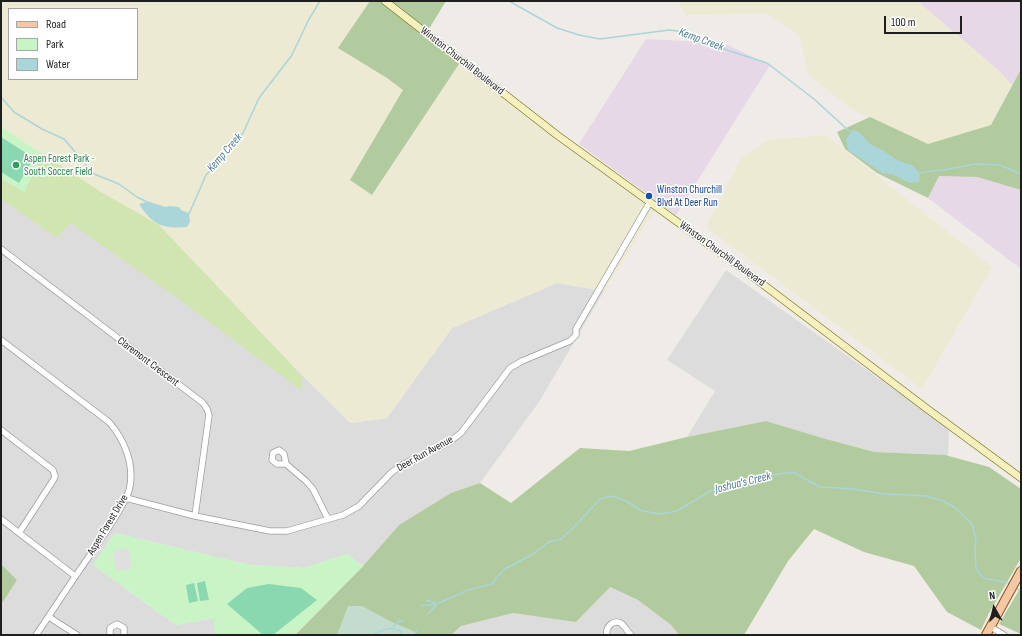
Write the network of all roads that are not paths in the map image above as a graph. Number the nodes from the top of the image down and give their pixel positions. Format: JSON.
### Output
{"nodes":[{"id":1,"x":385,"y":1,"type":"edge"},
{"id":2,"x":650,"y":202,"type":"junction"},
{"id":3,"x":1,"y":249,"type":"edge"},
{"id":4,"x":1,"y":340,"type":"edge"},
{"id":5,"x":1,"y":430,"type":"edge"},
{"id":6,"x":286,"y":464,"type":"dead end"},
{"id":7,"x":1021,"y":478,"type":"edge"},
{"id":8,"x":126,"y":498,"type":"junction"},
{"id":9,"x":194,"y":516,"type":"junction"},
{"id":10,"x":1,"y":519,"type":"edge"},
{"id":11,"x":328,"y":519,"type":"junction"},
{"id":12,"x":19,"y":533,"type":"junction"},
{"id":13,"x":1020,"y":574,"type":"edge"},
{"id":14,"x":76,"y":576,"type":"junction"},
{"id":15,"x":49,"y":617,"type":"junction"},
{"id":16,"x":991,"y":627,"type":"junction"},
{"id":17,"x":36,"y":635,"type":"edge"},
{"id":18,"x":77,"y":635,"type":"edge"},
{"id":19,"x":110,"y":635,"type":"edge"},
{"id":20,"x":124,"y":635,"type":"edge"},
{"id":21,"x":607,"y":635,"type":"edge"},
{"id":22,"x":631,"y":635,"type":"edge"},
{"id":23,"x":986,"y":635,"type":"edge"},
{"id":24,"x":1004,"y":635,"type":"edge"}],
"edges":[{"from":1,"to":2,"type":"main road","name":"Winston Churchill Boulevard"},
{"from":2,"to":7,"type":"main road","name":"Winston Churchill Boulevard"},
{"from":2,"to":11,"type":"street","name":"Deer Run Avenue"},
{"from":3,"to":9,"type":"street","name":"Claremont Crescent"},
{"from":4,"to":8,"type":"street","name":"Aspen Forest Drive"},
{"from":5,"to":12,"type":"street"},
{"from":6,"to":11,"type":"street"},
{"from":8,"to":9,"type":"street","name":"Deer Run Avenue"},
{"from":8,"to":14,"type":"street","name":"Aspen Forest Drive"},
{"from":9,"to":11,"type":"street","name":"Deer Run Avenue"},
{"from":10,"to":12,"type":"street"},
{"from":12,"to":14,"type":"street"},
{"from":13,"to":16,"type":"main road"},
{"from":14,"to":15,"type":"street","name":"Aspen Forest Drive"},
{"from":15,"to":17,"type":"street","name":"Aspen Forest Drive"},
{"from":15,"to":18,"type":"street"},
{"from":16,"to":23,"type":"main road"},
{"from":16,"to":24,"type":"street"},
{"from":19,"to":20,"type":"street"},
{"from":21,"to":22,"type":"street"}]}
